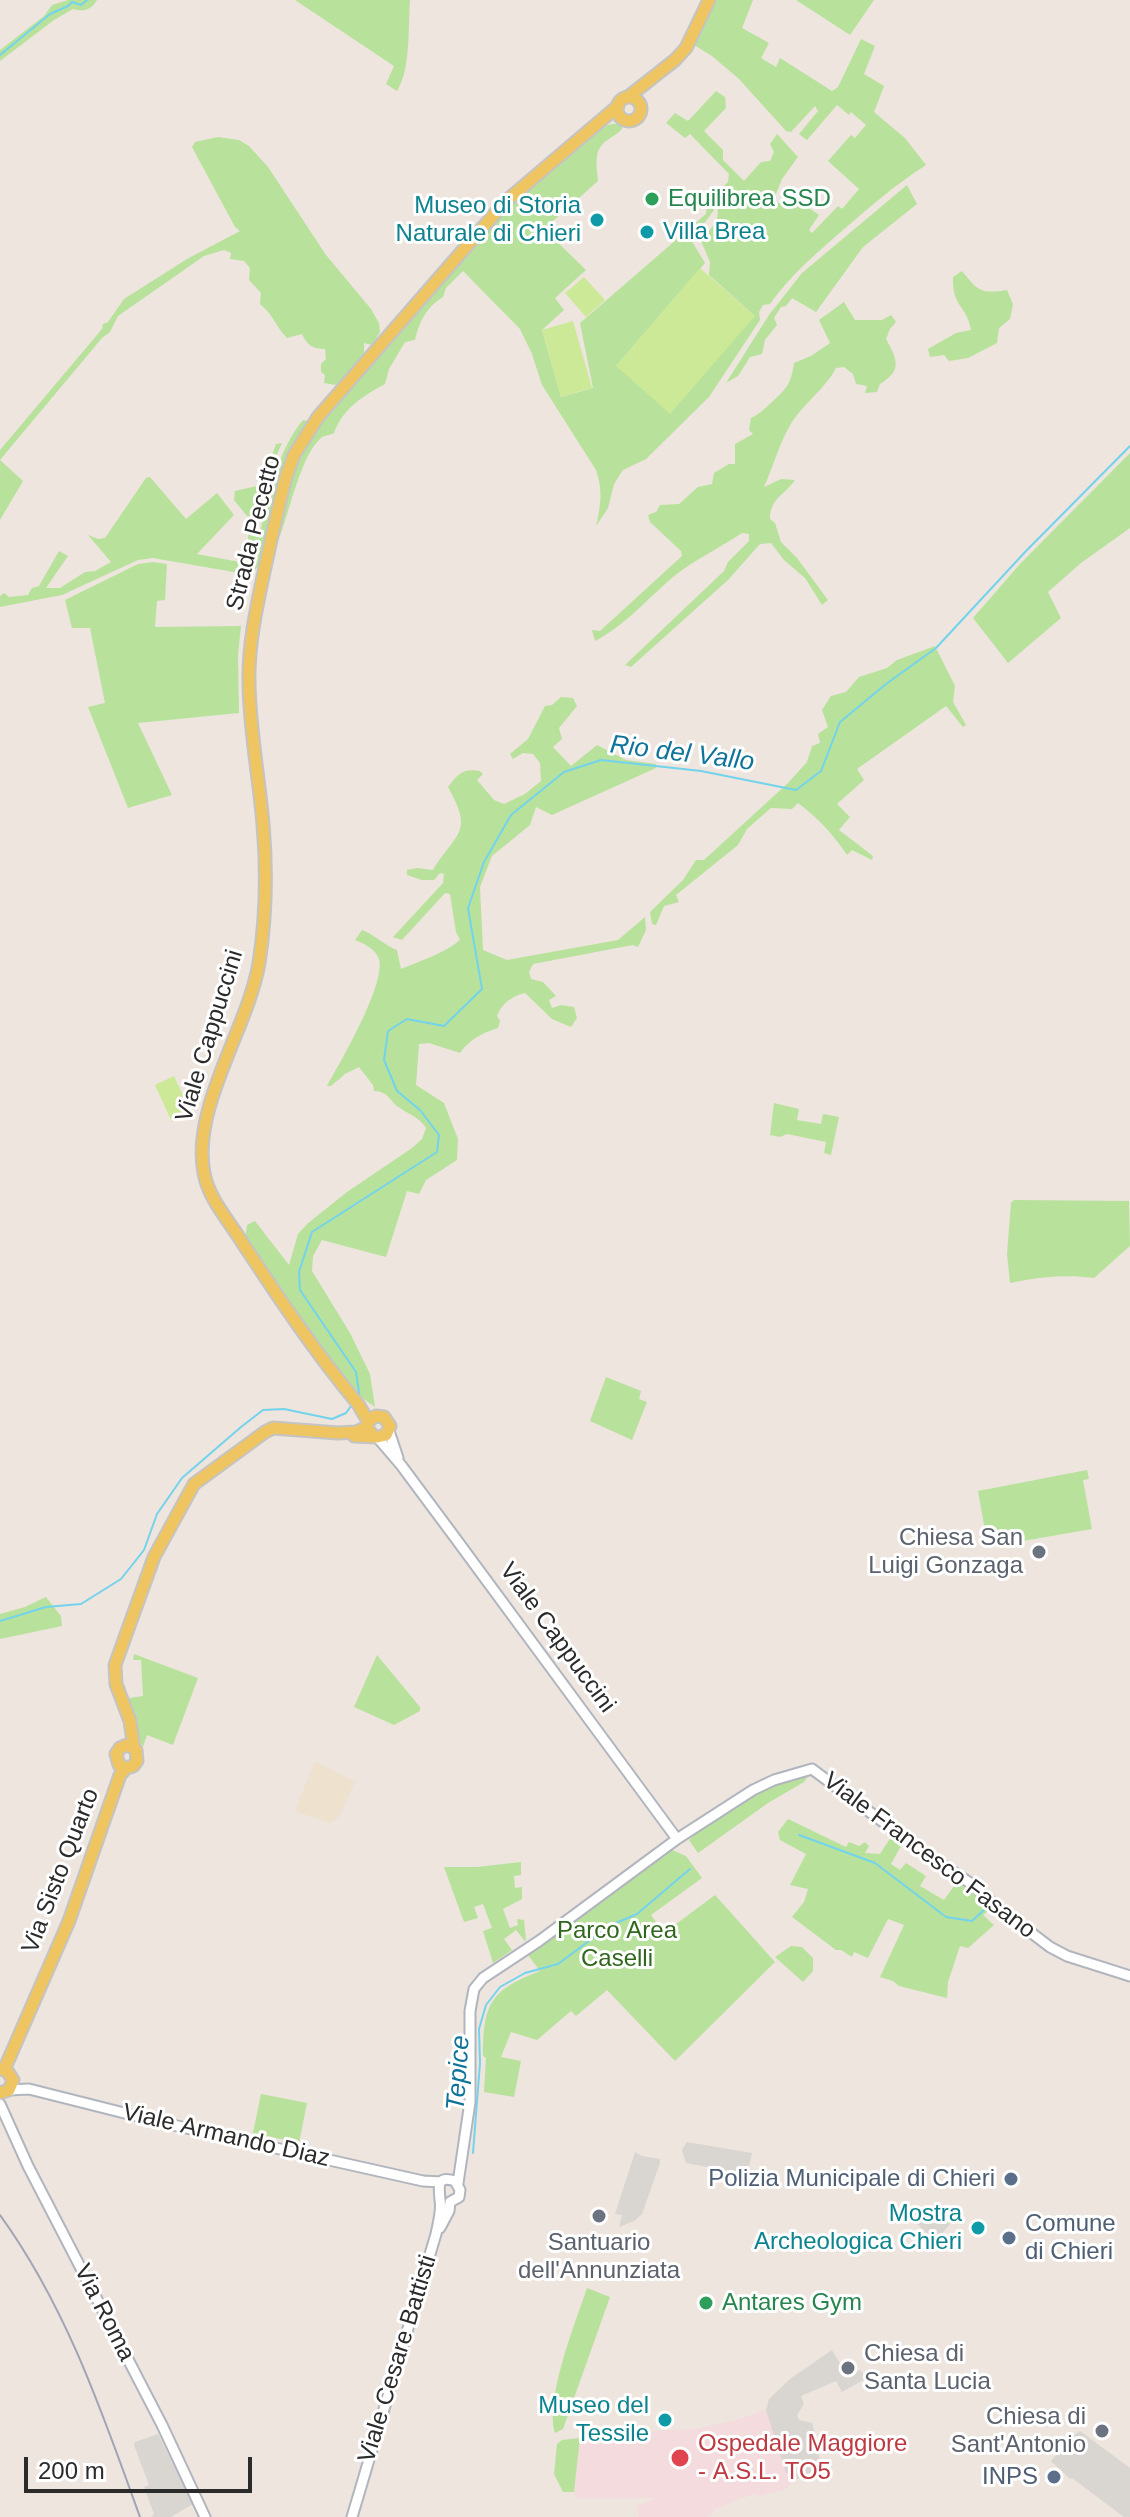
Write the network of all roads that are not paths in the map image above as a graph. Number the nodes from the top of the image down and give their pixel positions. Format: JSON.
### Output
{"nodes":[{"id":1,"x":709,"y":0,"type":"edge"},
{"id":2,"x":653,"y":78,"type":"junction"},
{"id":3,"x":628,"y":97,"type":"junction"},
{"id":4,"x":640,"y":105,"type":"junction"},
{"id":5,"x":618,"y":106,"type":"junction"},
{"id":6,"x":623,"y":119,"type":"junction"},
{"id":7,"x":592,"y":128,"type":"junction"},
{"id":8,"x":265,"y":872,"type":"joint"},
{"id":9,"x":366,"y":1418,"type":"junction"},
{"id":10,"x":389,"y":1431,"type":"junction"},
{"id":11,"x":401,"y":1465,"type":"junction"},
{"id":12,"x":131,"y":1742,"type":"junction"},
{"id":13,"x":122,"y":1769,"type":"junction"},
{"id":14,"x":677,"y":1839,"type":"junction"},
{"id":15,"x":1130,"y":1976,"type":"edge"},
{"id":16,"x":4,"y":2088,"type":"edge"},
{"id":17,"x":446,"y":2189,"type":"junction"},
{"id":18,"x":205,"y":2517,"type":"edge"},
{"id":19,"x":352,"y":2517,"type":"edge"}],
"edges":[{"from":1,"to":2,"type":"main road","name":"Strada Pecetto"},
{"from":2,"to":3,"type":"main road","name":"Strada Pecetto"},
{"from":2,"to":4,"type":"main road","name":"Strada Pecetto"},
{"from":3,"to":4,"type":"main road"},
{"from":3,"to":5,"type":"main road","name":"Strada Pecetto"},
{"from":4,"to":6,"type":"main road","name":"Strada Pecetto"},
{"from":5,"to":6,"type":"main road"},
{"from":5,"to":7,"type":"main road","name":"Strada Pecetto"},
{"from":6,"to":7,"type":"main road","name":"Strada Pecetto"},
{"from":7,"to":8,"type":"main road","name":"Strada Pecetto"},
{"from":8,"to":9,"type":"main road","name":"Viale Cappuccini"},
{"from":9,"to":10,"type":"main road"},
{"from":9,"to":10,"type":"main road"},
{"from":9,"to":11,"type":"street","name":"Viale Cappuccini"},
{"from":9,"to":12,"type":"main road"},
{"from":10,"to":11,"type":"street","name":"Viale Cappuccini"},
{"from":11,"to":14,"type":"street","name":"Viale Cappuccini"},
{"from":12,"to":13,"type":"main road"},
{"from":12,"to":13,"type":"main road"},
{"from":13,"to":16,"type":"main road","name":"Via Sisto Quarto"},
{"from":14,"to":15,"type":"street","name":"Viale Francesco Fasano"},
{"from":14,"to":17,"type":"street","name":"Viale Francesco Fasano"},
{"from":16,"to":17,"type":"street","name":"Viale Armando Diaz"},
{"from":16,"to":18,"type":"street","name":"Via Roma"},
{"from":17,"to":19,"type":"street","name":"Viale Cesare Battisti"}]}
